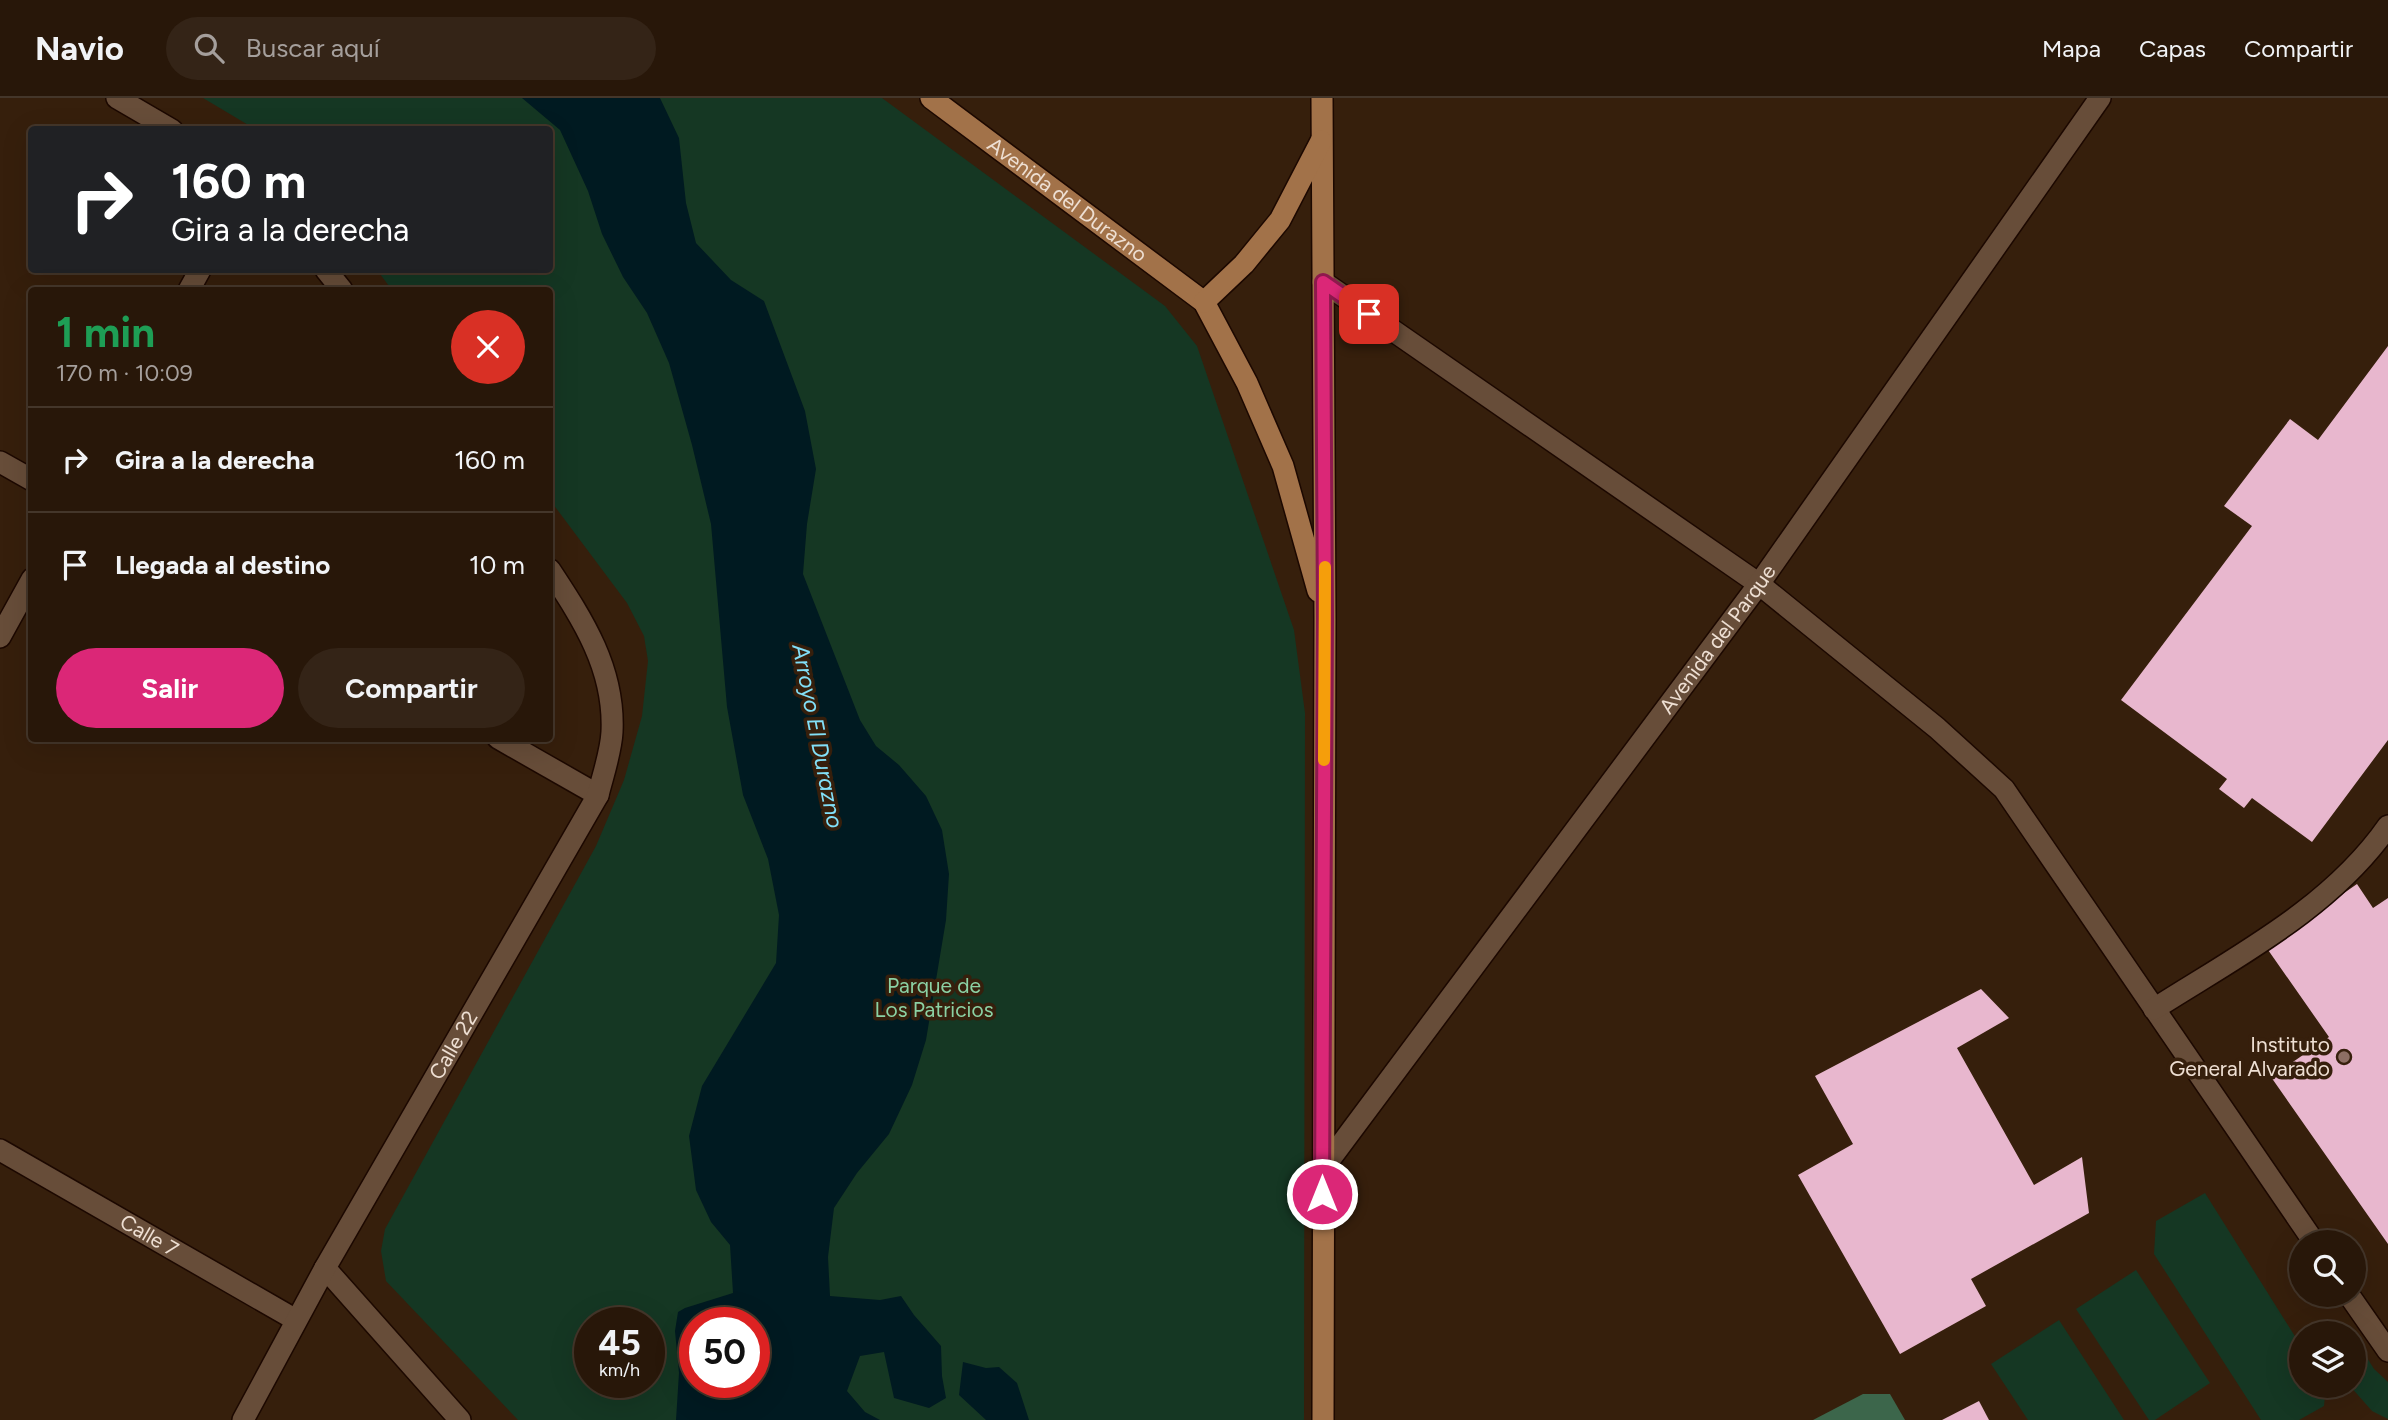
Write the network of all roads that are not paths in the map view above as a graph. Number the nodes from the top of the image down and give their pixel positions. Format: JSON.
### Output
{"nodes":[{"id":1,"x":117,"y":98,"type":"edge"},
{"id":2,"x":931,"y":98,"type":"edge"},
{"id":3,"x":1322,"y":98,"type":"edge"},
{"id":4,"x":2100,"y":98,"type":"edge"},
{"id":5,"x":165,"y":126,"type":"edge"},
{"id":6,"x":1322,"y":139,"type":"junction"},
{"id":7,"x":328,"y":273,"type":"edge"},
{"id":8,"x":1323,"y":282,"type":"junction"},
{"id":9,"x":340,"y":287,"type":"edge"},
{"id":10,"x":1204,"y":302,"type":"junction"},
{"id":11,"x":0,"y":463,"type":"edge"},
{"id":12,"x":28,"y":478,"type":"edge"},
{"id":13,"x":553,"y":575,"type":"edge"},
{"id":14,"x":1759,"y":584,"type":"junction"},
{"id":15,"x":28,"y":586,"type":"edge"},
{"id":16,"x":1325,"y":619,"type":"junction"},
{"id":17,"x":0,"y":637,"type":"edge"},
{"id":18,"x":505,"y":742,"type":"edge"},
{"id":19,"x":598,"y":795,"type":"junction"},
{"id":20,"x":2388,"y":826,"type":"edge"},
{"id":21,"x":2154,"y":1009,"type":"junction"},
{"id":22,"x":0,"y":1150,"type":"edge"},
{"id":23,"x":1322,"y":1170,"type":"junction"},
{"id":24,"x":2306,"y":1230,"type":"edge"},
{"id":25,"x":325,"y":1268,"type":"junction"},
{"id":26,"x":2357,"y":1307,"type":"edge"},
{"id":27,"x":296,"y":1320,"type":"junction"},
{"id":28,"x":2388,"y":1351,"type":"edge"},
{"id":29,"x":243,"y":1420,"type":"edge"},
{"id":30,"x":460,"y":1420,"type":"edge"},
{"id":31,"x":1323,"y":1420,"type":"edge"}],
"edges":[{"from":1,"to":5,"type":"street"},
{"from":2,"to":10,"type":"main road","name":"Avenida del Durazno"},
{"from":3,"to":6,"type":"main road"},
{"from":4,"to":14,"type":"street","name":"Avenida del Parque"},
{"from":6,"to":8,"type":"main road"},
{"from":6,"to":10,"type":"main road"},
{"from":7,"to":9,"type":"street"},
{"from":8,"to":14,"type":"street"},
{"from":8,"to":16,"type":"main road"},
{"from":10,"to":16,"type":"main road"},
{"from":11,"to":12,"type":"street"},
{"from":13,"to":19,"type":"street","name":"Calle 22"},
{"from":14,"to":21,"type":"street"},
{"from":14,"to":23,"type":"street","name":"Avenida del Parque"},
{"from":15,"to":17,"type":"street"},
{"from":16,"to":23,"type":"main road"},
{"from":18,"to":19,"type":"street"},
{"from":19,"to":25,"type":"street","name":"Calle 22"},
{"from":20,"to":21,"type":"street"},
{"from":21,"to":24,"type":"street"},
{"from":22,"to":27,"type":"street","name":"Calle 7"},
{"from":23,"to":31,"type":"main road"},
{"from":25,"to":27,"type":"street","name":"Calle 22"},
{"from":25,"to":30,"type":"street"},
{"from":26,"to":28,"type":"street"},
{"from":27,"to":29,"type":"street","name":"Calle 22"}]}
